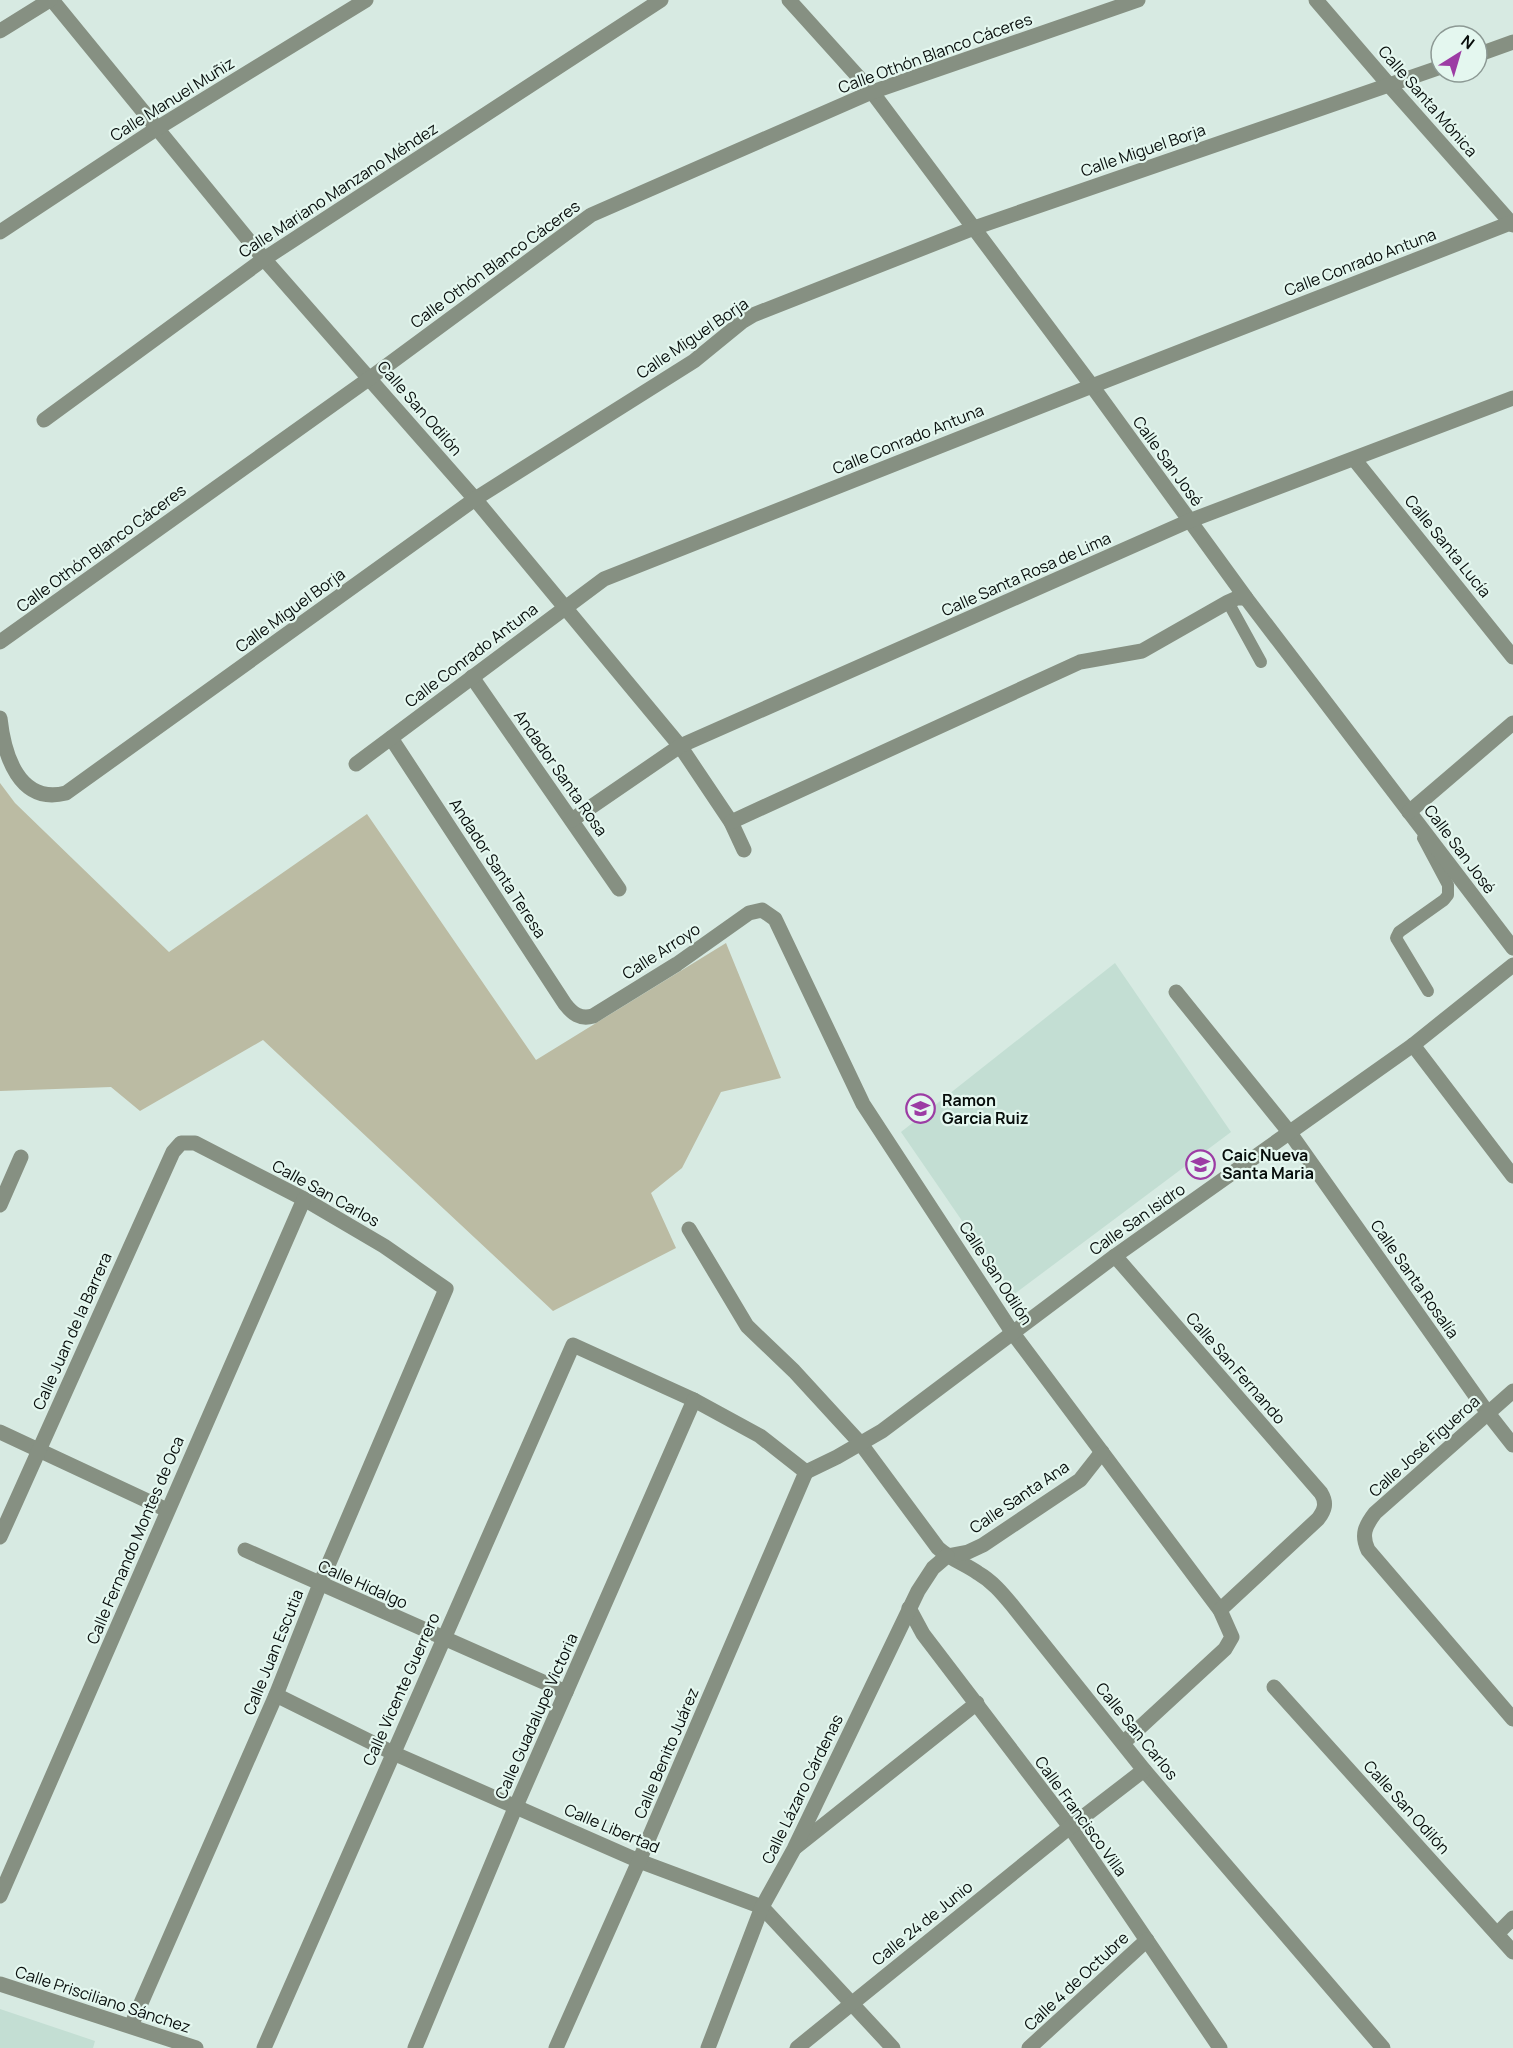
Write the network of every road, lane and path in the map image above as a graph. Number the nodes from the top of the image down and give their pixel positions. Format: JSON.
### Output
{"nodes":[{"id":1,"x":51,"y":0,"type":"edge"},
{"id":2,"x":366,"y":0,"type":"edge"},
{"id":3,"x":661,"y":0,"type":"edge"},
{"id":4,"x":789,"y":0,"type":"edge"},
{"id":5,"x":1138,"y":0,"type":"edge"},
{"id":6,"x":1316,"y":0,"type":"edge"},
{"id":7,"x":0,"y":31,"type":"edge"},
{"id":8,"x":1513,"y":42,"type":"edge"},
{"id":9,"x":1489,"y":51,"type":"edge"},
{"id":10,"x":1429,"y":71,"type":"edge"},
{"id":11,"x":1389,"y":86,"type":"junction"},
{"id":12,"x":872,"y":92,"type":"junction"},
{"id":13,"x":156,"y":129,"type":"junction"},
{"id":14,"x":1512,"y":223,"type":"edge"},
{"id":15,"x":974,"y":228,"type":"junction"},
{"id":16,"x":0,"y":232,"type":"edge"},
{"id":17,"x":264,"y":259,"type":"junction"},
{"id":18,"x":370,"y":378,"type":"junction"},
{"id":19,"x":1092,"y":386,"type":"junction"},
{"id":20,"x":1513,"y":398,"type":"edge"},
{"id":21,"x":44,"y":420,"type":"dead end"},
{"id":22,"x":1354,"y":459,"type":"junction"},
{"id":23,"x":475,"y":499,"type":"junction"},
{"id":24,"x":1189,"y":521,"type":"junction"},
{"id":25,"x":1246,"y":598,"type":"junction"},
{"id":26,"x":1228,"y":602,"type":"junction"},
{"id":27,"x":565,"y":607,"type":"junction"},
{"id":28,"x":0,"y":642,"type":"edge"},
{"id":29,"x":1513,"y":657,"type":"edge"},
{"id":30,"x":1261,"y":662,"type":"dead end"},
{"id":31,"x":472,"y":677,"type":"junction"},
{"id":32,"x":0,"y":718,"type":"edge"},
{"id":33,"x":1513,"y":723,"type":"edge"},
{"id":34,"x":391,"y":738,"type":"junction"},
{"id":35,"x":680,"y":746,"type":"junction"},
{"id":36,"x":356,"y":764,"type":"dead end"},
{"id":37,"x":1409,"y":812,"type":"junction"},
{"id":38,"x":572,"y":820,"type":"junction"},
{"id":39,"x":731,"y":822,"type":"junction"},
{"id":40,"x":744,"y":850,"type":"dead end"},
{"id":41,"x":619,"y":889,"type":"dead end"},
{"id":42,"x":762,"y":910,"type":"joint"},
{"id":43,"x":1513,"y":948,"type":"edge"},
{"id":44,"x":1513,"y":965,"type":"edge"},
{"id":45,"x":1428,"y":991,"type":"dead end"},
{"id":46,"x":1176,"y":992,"type":"dead end"},
{"id":47,"x":578,"y":1016,"type":"joint"},
{"id":48,"x":1413,"y":1046,"type":"junction"},
{"id":49,"x":1290,"y":1133,"type":"junction"},
{"id":50,"x":181,"y":1143,"type":"joint"},
{"id":51,"x":21,"y":1157,"type":"dead end"},
{"id":52,"x":1513,"y":1176,"type":"edge"},
{"id":53,"x":304,"y":1199,"type":"junction"},
{"id":54,"x":0,"y":1205,"type":"edge"},
{"id":55,"x":690,"y":1229,"type":"dead end"},
{"id":56,"x":1115,"y":1256,"type":"junction"},
{"id":57,"x":446,"y":1289,"type":"joint"},
{"id":58,"x":1012,"y":1332,"type":"junction"},
{"id":59,"x":1513,"y":1391,"type":"edge"},
{"id":60,"x":694,"y":1400,"type":"junction"},
{"id":61,"x":1487,"y":1412,"type":"junction"},
{"id":62,"x":0,"y":1432,"type":"edge"},
{"id":63,"x":861,"y":1444,"type":"junction"},
{"id":64,"x":1513,"y":1445,"type":"edge"},
{"id":65,"x":38,"y":1449,"type":"junction"},
{"id":66,"x":1102,"y":1452,"type":"junction"},
{"id":67,"x":811,"y":1469,"type":"junction"},
{"id":68,"x":167,"y":1510,"type":"junction"},
{"id":69,"x":0,"y":1537,"type":"edge"},
{"id":70,"x":245,"y":1550,"type":"dead end"},
{"id":71,"x":947,"y":1556,"type":"junction"},
{"id":72,"x":320,"y":1584,"type":"junction"},
{"id":73,"x":909,"y":1608,"type":"junction"},
{"id":74,"x":1220,"y":1610,"type":"junction"},
{"id":75,"x":442,"y":1639,"type":"junction"},
{"id":76,"x":1274,"y":1687,"type":"dead end"},
{"id":77,"x":566,"y":1692,"type":"junction"},
{"id":78,"x":276,"y":1695,"type":"junction"},
{"id":79,"x":977,"y":1703,"type":"junction"},
{"id":80,"x":1513,"y":1719,"type":"edge"},
{"id":81,"x":1123,"y":1743,"type":"junction"},
{"id":82,"x":393,"y":1753,"type":"junction"},
{"id":83,"x":1144,"y":1770,"type":"junction"},
{"id":84,"x":516,"y":1806,"type":"junction"},
{"id":85,"x":1070,"y":1827,"type":"junction"},
{"id":86,"x":794,"y":1849,"type":"junction"},
{"id":87,"x":639,"y":1861,"type":"junction"},
{"id":88,"x":0,"y":1896,"type":"edge"},
{"id":89,"x":762,"y":1906,"type":"junction"},
{"id":90,"x":1513,"y":1918,"type":"edge"},
{"id":91,"x":1497,"y":1934,"type":"junction"},
{"id":92,"x":1147,"y":1940,"type":"junction"},
{"id":93,"x":1513,"y":1953,"type":"edge"},
{"id":94,"x":0,"y":1984,"type":"edge"},
{"id":95,"x":852,"y":2002,"type":"junction"},
{"id":96,"x":131,"y":2026,"type":"junction"},
{"id":97,"x":196,"y":2048,"type":"edge"},
{"id":98,"x":264,"y":2048,"type":"edge"},
{"id":99,"x":415,"y":2048,"type":"edge"},
{"id":100,"x":556,"y":2048,"type":"edge"},
{"id":101,"x":708,"y":2048,"type":"edge"},
{"id":102,"x":797,"y":2048,"type":"edge"},
{"id":103,"x":893,"y":2048,"type":"edge"},
{"id":104,"x":1029,"y":2048,"type":"edge"},
{"id":105,"x":1220,"y":2048,"type":"edge"},
{"id":106,"x":1383,"y":2048,"type":"edge"}],
"edges":[{"from":1,"to":7,"type":"street"},
{"from":1,"to":13,"type":"street","name":"Calle San Odilón"},
{"from":2,"to":13,"type":"street","name":"Calle Manuel Muñiz"},
{"from":3,"to":17,"type":"street","name":"Calle Mariano Manzano Méndez"},
{"from":4,"to":12,"type":"street","name":"Calle San José"},
{"from":5,"to":12,"type":"street","name":"Calle Othón Blanco Cáceres"},
{"from":6,"to":11,"type":"street","name":"Calle Santa Mónica"},
{"from":8,"to":9,"type":"street"},
{"from":10,"to":11,"type":"street","name":"Calle Miguel Borja"},
{"from":11,"to":14,"type":"street","name":"Calle Santa Mónica"},
{"from":11,"to":15,"type":"street","name":"Calle Miguel Borja"},
{"from":12,"to":15,"type":"street","name":"Calle San José"},
{"from":12,"to":18,"type":"street","name":"Calle Othón Blanco Cáceres"},
{"from":13,"to":16,"type":"street","name":"Calle Manuel Muñiz"},
{"from":13,"to":17,"type":"street","name":"Calle San Odilón"},
{"from":14,"to":19,"type":"street","name":"Calle Conrado Antuna"},
{"from":15,"to":19,"type":"street","name":"Calle San José"},
{"from":15,"to":23,"type":"street","name":"Calle Miguel Borja"},
{"from":17,"to":18,"type":"street","name":"Calle San Odilón"},
{"from":17,"to":21,"type":"street","name":"Calle Mariano Manzano Méndez"},
{"from":18,"to":23,"type":"street","name":"Calle San Odilón"},
{"from":18,"to":28,"type":"street","name":"Calle Othón Blanco Cáceres"},
{"from":19,"to":24,"type":"street","name":"Calle San José"},
{"from":19,"to":27,"type":"street","name":"Calle Conrado Antuna"},
{"from":20,"to":22,"type":"street","name":"Calle Santa Rosa de Lima"},
{"from":22,"to":24,"type":"street","name":"Calle Santa Rosa de Lima"},
{"from":22,"to":29,"type":"street","name":"Calle Santa Lucía"},
{"from":23,"to":27,"type":"street","name":"Calle San Odilón"},
{"from":23,"to":32,"type":"street","name":"Calle Miguel Borja"},
{"from":24,"to":25,"type":"street","name":"Calle San José"},
{"from":24,"to":35,"type":"street","name":"Calle Santa Rosa de Lima"},
{"from":25,"to":26,"type":"street"},
{"from":25,"to":37,"type":"street","name":"Calle San José"},
{"from":26,"to":30,"type":"lane"},
{"from":26,"to":39,"type":"street"},
{"from":27,"to":31,"type":"street","name":"Calle Conrado Antuna"},
{"from":27,"to":35,"type":"street","name":"Calle San Odilón"},
{"from":31,"to":34,"type":"street","name":"Calle Conrado Antuna"},
{"from":31,"to":38,"type":"street","name":"Andador Santa Rosa"},
{"from":33,"to":37,"type":"street"},
{"from":34,"to":36,"type":"street","name":"Calle Conrado Antuna"},
{"from":34,"to":47,"type":"street","name":"Andador Santa Teresa"},
{"from":35,"to":38,"type":"street","name":"Calle Santa Rosa de Lima"},
{"from":35,"to":39,"type":"street","name":"Calle San Odilón"},
{"from":37,"to":43,"type":"street","name":"Calle San José"},
{"from":37,"to":45,"type":"lane"},
{"from":38,"to":41,"type":"street","name":"Andador Santa Rosa"},
{"from":39,"to":40,"type":"street","name":"Calle San Odilón"},
{"from":42,"to":47,"type":"street","name":"Calle Arroyo"},
{"from":42,"to":58,"type":"street","name":"Calle San Odilón"},
{"from":44,"to":48,"type":"street","name":"Calle San Isidro"},
{"from":46,"to":49,"type":"street","name":"Calle Santa Rosalía"},
{"from":48,"to":49,"type":"street","name":"Calle San Isidro"},
{"from":48,"to":52,"type":"street"},
{"from":49,"to":56,"type":"street","name":"Calle San Isidro"},
{"from":49,"to":61,"type":"street","name":"Calle Santa Rosalía"},
{"from":50,"to":53,"type":"street","name":"Calle San Carlos"},
{"from":50,"to":65,"type":"street","name":"Calle Juan de la Barrera"},
{"from":51,"to":54,"type":"street"},
{"from":53,"to":57,"type":"street","name":"Calle San Carlos"},
{"from":53,"to":68,"type":"street","name":"Calle Fernando Montes de Oca"},
{"from":55,"to":63,"type":"street","name":"Calle San Carlos"},
{"from":56,"to":58,"type":"street","name":"Calle San Isidro"},
{"from":56,"to":74,"type":"street","name":"Calle San Fernando"},
{"from":57,"to":72,"type":"street","name":"Calle Juan Escutia"},
{"from":58,"to":63,"type":"street","name":"Calle San Isidro"},
{"from":58,"to":66,"type":"street","name":"Calle San Odilón"},
{"from":59,"to":61,"type":"street","name":"Calle José Figueroa"},
{"from":60,"to":67,"type":"street"},
{"from":60,"to":75,"type":"street","name":"Calle Vicente Guerrero"},
{"from":60,"to":77,"type":"street","name":"Calle Guadalupe Victoria"},
{"from":61,"to":64,"type":"street","name":"Calle Santa Rosalía"},
{"from":61,"to":80,"type":"street","name":"Calle José Figueroa"},
{"from":62,"to":65,"type":"street"},
{"from":63,"to":67,"type":"street","name":"Calle San Isidro"},
{"from":63,"to":71,"type":"street","name":"Calle San Carlos"},
{"from":65,"to":68,"type":"street"},
{"from":65,"to":69,"type":"street","name":"Calle Juan de la Barrera"},
{"from":66,"to":71,"type":"street","name":"Calle Santa Ana"},
{"from":66,"to":74,"type":"street","name":"Calle San Odilón"},
{"from":67,"to":87,"type":"street","name":"Calle Benito Juárez"},
{"from":68,"to":88,"type":"street","name":"Calle Fernando Montes de Oca"},
{"from":70,"to":72,"type":"street","name":"Calle Hidalgo"},
{"from":71,"to":73,"type":"street","name":"Calle Lázaro Cárdenas"},
{"from":71,"to":81,"type":"street","name":"Calle San Carlos"},
{"from":72,"to":75,"type":"street","name":"Calle Hidalgo"},
{"from":72,"to":78,"type":"street","name":"Calle Juan Escutia"},
{"from":73,"to":79,"type":"street","name":"Calle Francisco Villa"},
{"from":73,"to":86,"type":"street","name":"Calle Lázaro Cárdenas"},
{"from":74,"to":81,"type":"street","name":"Calle San Odilón"},
{"from":75,"to":77,"type":"street","name":"Calle Hidalgo"},
{"from":75,"to":82,"type":"street","name":"Calle Vicente Guerrero"},
{"from":76,"to":91,"type":"street","name":"Calle San Odilón"},
{"from":77,"to":84,"type":"street","name":"Calle Guadalupe Victoria"},
{"from":78,"to":82,"type":"street","name":"Calle Libertad"},
{"from":78,"to":96,"type":"street","name":"Calle Juan Escutia"},
{"from":79,"to":85,"type":"street","name":"Calle Francisco Villa"},
{"from":79,"to":86,"type":"street"},
{"from":81,"to":83,"type":"street","name":"Calle San Carlos"},
{"from":82,"to":84,"type":"street","name":"Calle Libertad"},
{"from":82,"to":98,"type":"street","name":"Calle Vicente Guerrero"},
{"from":83,"to":85,"type":"street"},
{"from":83,"to":106,"type":"street","name":"Calle San Carlos"},
{"from":84,"to":87,"type":"street","name":"Calle Libertad"},
{"from":84,"to":99,"type":"street","name":"Calle Guadalupe Victoria"},
{"from":85,"to":92,"type":"street","name":"Calle Francisco Villa"},
{"from":85,"to":95,"type":"street","name":"Calle 24 de Junio"},
{"from":86,"to":89,"type":"street","name":"Calle Lázaro Cárdenas"},
{"from":87,"to":89,"type":"street","name":"Calle Libertad"},
{"from":87,"to":100,"type":"street","name":"Calle Benito Juárez"},
{"from":89,"to":95,"type":"street","name":"Calle Libertad"},
{"from":89,"to":101,"type":"street","name":"Calle Lázaro Cárdenas"},
{"from":90,"to":91,"type":"street"},
{"from":91,"to":93,"type":"street","name":"Calle San Odilón"},
{"from":92,"to":104,"type":"street","name":"Calle 4 de Octubre"},
{"from":92,"to":105,"type":"street","name":"Calle Francisco Villa"},
{"from":94,"to":96,"type":"street","name":"Calle Prisciliano Sánchez"},
{"from":95,"to":102,"type":"street","name":"Calle 24 de Junio"},
{"from":95,"to":103,"type":"street","name":"Calle Libertad"},
{"from":96,"to":97,"type":"street","name":"Calle Prisciliano Sánchez"}]}
